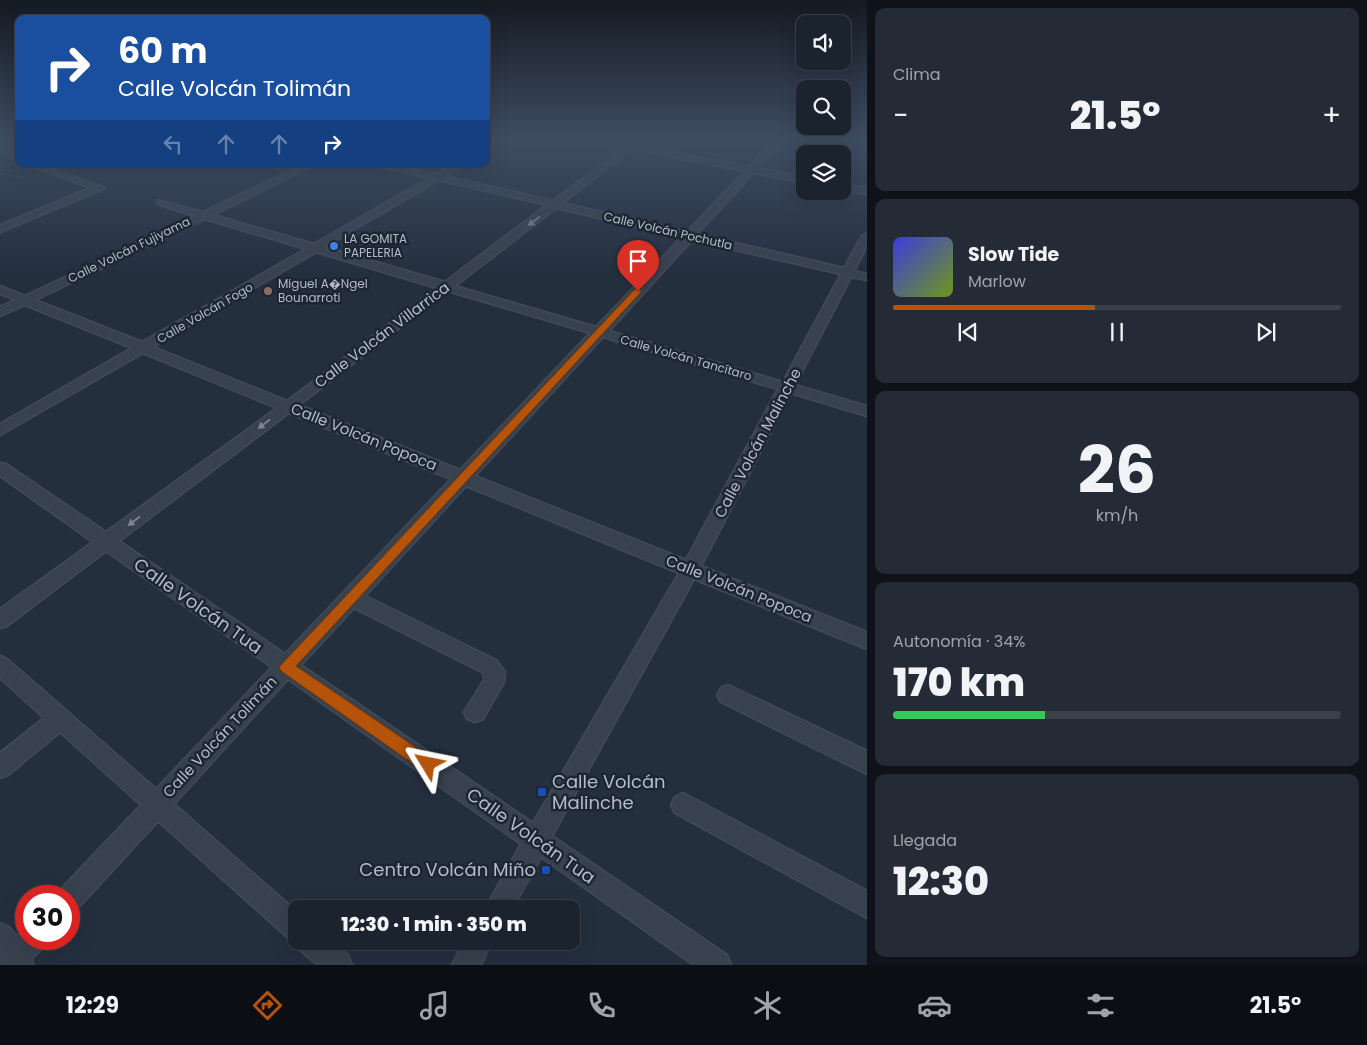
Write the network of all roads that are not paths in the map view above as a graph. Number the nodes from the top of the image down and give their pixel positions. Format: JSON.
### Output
{"nodes":[{"id":1,"x":86,"y":183,"type":"edge"},
{"id":2,"x":271,"y":183,"type":"edge"},
{"id":3,"x":428,"y":183,"type":"edge"},
{"id":4,"x":464,"y":183,"type":"edge"},
{"id":5,"x":582,"y":183,"type":"edge"},
{"id":6,"x":738,"y":183,"type":"edge"},
{"id":7,"x":851,"y":188,"type":"edge"},
{"id":8,"x":867,"y":191,"type":"edge"},
{"id":9,"x":160,"y":202,"type":"dead end"},
{"id":10,"x":555,"y":204,"type":"junction"},
{"id":11,"x":205,"y":214,"type":"junction"},
{"id":12,"x":0,"y":229,"type":"edge"},
{"id":13,"x":688,"y":236,"type":"junction"},
{"id":14,"x":867,"y":236,"type":"edge"},
{"id":15,"x":316,"y":249,"type":"junction"},
{"id":16,"x":847,"y":273,"type":"junction"},
{"id":17,"x":867,"y":278,"type":"edge"},
{"id":18,"x":446,"y":286,"type":"junction"},
{"id":19,"x":0,"y":290,"type":"edge"},
{"id":20,"x":25,"y":300,"type":"junction"},
{"id":21,"x":0,"y":312,"type":"edge"},
{"id":22,"x":600,"y":332,"type":"junction"},
{"id":23,"x":144,"y":348,"type":"junction"},
{"id":24,"x":788,"y":388,"type":"junction"},
{"id":25,"x":288,"y":407,"type":"junction"},
{"id":26,"x":867,"y":411,"type":"edge"},
{"id":27,"x":0,"y":430,"type":"edge"},
{"id":28,"x":0,"y":468,"type":"edge"},
{"id":29,"x":463,"y":478,"type":"junction"},
{"id":30,"x":106,"y":541,"type":"junction"},
{"id":31,"x":690,"y":569,"type":"junction"},
{"id":32,"x":351,"y":598,"type":"junction"},
{"id":33,"x":0,"y":620,"type":"edge"},
{"id":34,"x":867,"y":641,"type":"edge"},
{"id":35,"x":0,"y":665,"type":"edge"},
{"id":36,"x":286,"y":667,"type":"junction"},
{"id":37,"x":728,"y":696,"type":"dead end"},
{"id":38,"x":475,"y":712,"type":"dead end"},
{"id":39,"x":60,"y":718,"type":"junction"},
{"id":40,"x":867,"y":763,"type":"edge"},
{"id":41,"x":0,"y":768,"type":"edge"},
{"id":42,"x":157,"y":804,"type":"junction"},
{"id":43,"x":683,"y":805,"type":"dead end"},
{"id":44,"x":538,"y":841,"type":"junction"},
{"id":45,"x":80,"y":887,"type":"edge"},
{"id":46,"x":503,"y":900,"type":"edge"},
{"id":47,"x":867,"y":905,"type":"edge"},
{"id":48,"x":288,"y":921,"type":"edge"},
{"id":49,"x":321,"y":950,"type":"edge"},
{"id":50,"x":474,"y":950,"type":"edge"},
{"id":51,"x":338,"y":965,"type":"edge"},
{"id":52,"x":466,"y":965,"type":"edge"},
{"id":53,"x":717,"y":965,"type":"edge"}],
"edges":[{"from":1,"to":12,"type":"street"},
{"from":2,"to":11,"type":"street","name":"Calle Volcán Fujiyama"},
{"from":3,"to":15,"type":"street","name":"Calle Volcán Fogo"},
{"from":4,"to":10,"type":"street","name":"Calle Volcán Pochutla"},
{"from":5,"to":10,"type":"street","name":"Calle Volcán Villarrica"},
{"from":6,"to":13,"type":"street","name":"Calle Volcán Tolimán"},
{"from":7,"to":8,"type":"street"},
{"from":9,"to":11,"type":"street","name":"Calle Volcán Tancítaro"},
{"from":10,"to":13,"type":"street","name":"Calle Volcán Pochutla"},
{"from":10,"to":18,"type":"street","name":"Calle Volcán Villarrica","one_way":true},
{"from":11,"to":15,"type":"street","name":"Calle Volcán Tancítaro"},
{"from":11,"to":20,"type":"street","name":"Calle Volcán Fujiyama"},
{"from":13,"to":16,"type":"street","name":"Calle Volcán Pochutla"},
{"from":13,"to":22,"type":"street","name":"Calle Volcán Tolimán"},
{"from":14,"to":16,"type":"street","name":"Calle Volcán Malinche"},
{"from":15,"to":18,"type":"street","name":"Calle Volcán Tancítaro"},
{"from":15,"to":23,"type":"street","name":"Calle Volcán Fogo"},
{"from":16,"to":17,"type":"street","name":"Calle Volcán Pochutla"},
{"from":16,"to":24,"type":"street","name":"Calle Volcán Malinche"},
{"from":18,"to":22,"type":"street","name":"Calle Volcán Tancítaro"},
{"from":18,"to":25,"type":"street","name":"Calle Volcán Villarrica"},
{"from":19,"to":20,"type":"street","name":"Calle Volcán Popoca"},
{"from":20,"to":21,"type":"street","name":"Calle Volcán Fujiyama"},
{"from":20,"to":23,"type":"street","name":"Calle Volcán Popoca"},
{"from":22,"to":24,"type":"street","name":"Calle Volcán Tancítaro"},
{"from":22,"to":29,"type":"street","name":"Calle Volcán Tolimán"},
{"from":23,"to":25,"type":"street","name":"Calle Volcán Popoca"},
{"from":23,"to":27,"type":"street","name":"Calle Volcán Fogo"},
{"from":24,"to":26,"type":"street","name":"Calle Volcán Tancítaro"},
{"from":24,"to":31,"type":"street","name":"Calle Volcán Malinche"},
{"from":25,"to":29,"type":"street","name":"Calle Volcán Popoca"},
{"from":25,"to":30,"type":"street","name":"Calle Volcán Villarrica","one_way":true},
{"from":28,"to":30,"type":"street","name":"Calle Volcán Tua"},
{"from":29,"to":31,"type":"street","name":"Calle Volcán Popoca"},
{"from":29,"to":32,"type":"street","name":"Calle Volcán Tolimán"},
{"from":30,"to":33,"type":"street","name":"Calle Volcán Villarrica"},
{"from":30,"to":36,"type":"street","name":"Calle Volcán Tua"},
{"from":31,"to":34,"type":"street","name":"Calle Volcán Popoca"},
{"from":31,"to":44,"type":"street","name":"Calle Volcán Malinche"},
{"from":32,"to":36,"type":"street","name":"Calle Volcán Tolimán"},
{"from":32,"to":38,"type":"street"},
{"from":35,"to":39,"type":"street"},
{"from":36,"to":42,"type":"street","name":"Calle Volcán Tolimán"},
{"from":36,"to":44,"type":"street","name":"Calle Volcán Tua"},
{"from":37,"to":40,"type":"street"},
{"from":39,"to":41,"type":"street"},
{"from":39,"to":42,"type":"street"},
{"from":42,"to":45,"type":"street","name":"Calle Volcán Tolimán"},
{"from":42,"to":48,"type":"street"},
{"from":43,"to":47,"type":"street"},
{"from":44,"to":46,"type":"street","name":"Calle Volcán Malinche"},
{"from":44,"to":53,"type":"street","name":"Calle Volcán Tua"},
{"from":49,"to":51,"type":"street"},
{"from":50,"to":52,"type":"street"}]}
